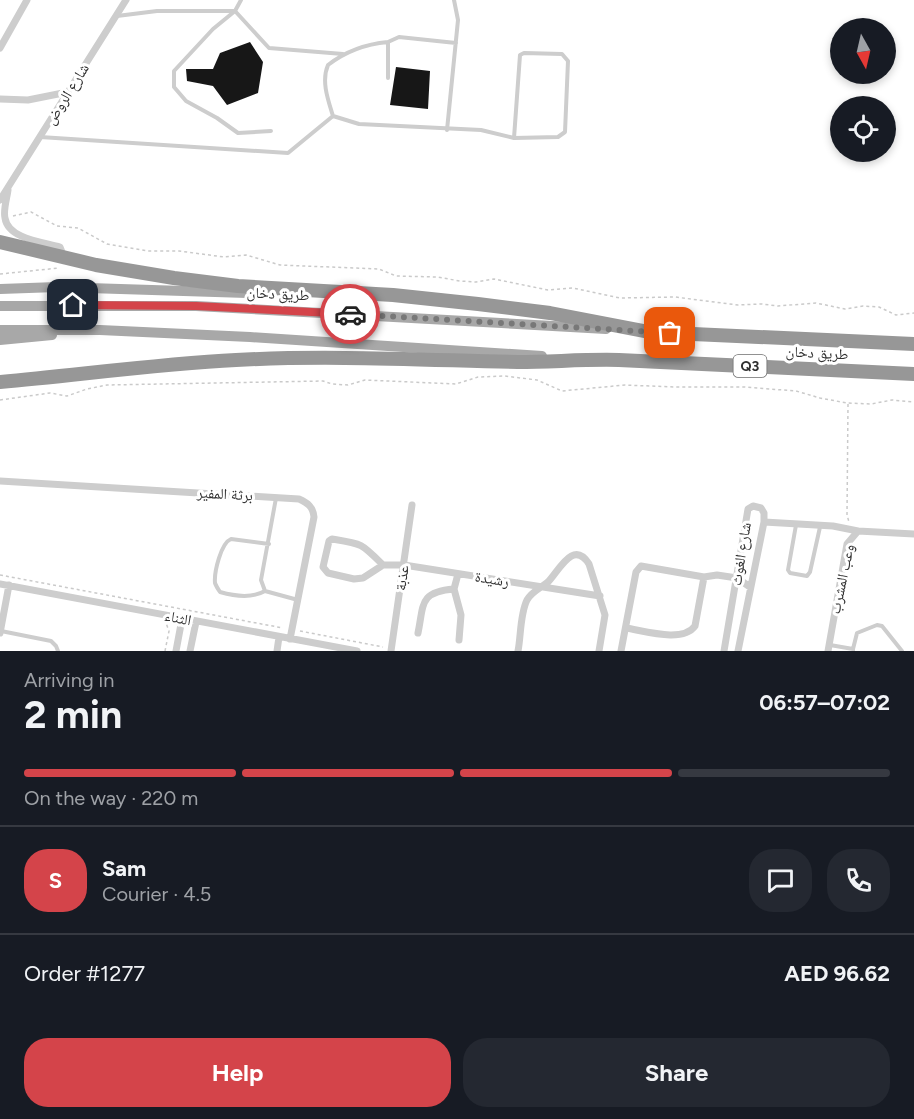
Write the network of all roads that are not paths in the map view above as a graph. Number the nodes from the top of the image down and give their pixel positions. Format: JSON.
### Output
{"nodes":[{"id":1,"x":27,"y":0,"type":"edge"},
{"id":2,"x":126,"y":0,"type":"edge"},
{"id":3,"x":241,"y":0,"type":"edge"},
{"id":4,"x":454,"y":0,"type":"edge"},
{"id":5,"x":235,"y":11,"type":"junction"},
{"id":6,"x":116,"y":16,"type":"junction"},
{"id":7,"x":388,"y":42,"type":"junction"},
{"id":8,"x":456,"y":43,"type":"junction"},
{"id":9,"x":0,"y":48,"type":"edge"},
{"id":10,"x":344,"y":54,"type":"junction"},
{"id":11,"x":388,"y":78,"type":"dead end"},
{"id":12,"x":69,"y":92,"type":"junction"},
{"id":13,"x":0,"y":99,"type":"edge"},
{"id":14,"x":333,"y":116,"type":"junction"},
{"id":15,"x":447,"y":130,"type":"junction"},
{"id":16,"x":271,"y":131,"type":"dead end"},
{"id":17,"x":40,"y":137,"type":"junction"},
{"id":18,"x":514,"y":138,"type":"junction"},
{"id":19,"x":8,"y":188,"type":"junction"},
{"id":20,"x":0,"y":200,"type":"edge"},
{"id":21,"x":0,"y":242,"type":"edge"},
{"id":22,"x":62,"y":263,"type":"junction"},
{"id":23,"x":0,"y":289,"type":"edge"},
{"id":24,"x":331,"y":292,"type":"junction"},
{"id":25,"x":0,"y":306,"type":"edge"},
{"id":26,"x":0,"y":330,"type":"edge"},
{"id":27,"x":100,"y":330,"type":"junction"},
{"id":28,"x":649,"y":332,"type":"junction"},
{"id":29,"x":0,"y":340,"type":"edge"},
{"id":30,"x":914,"y":344,"type":"edge"},
{"id":31,"x":586,"y":359,"type":"junction"},
{"id":32,"x":914,"y":374,"type":"edge"},
{"id":33,"x":0,"y":382,"type":"edge"},
{"id":34,"x":0,"y":481,"type":"edge"},
{"id":35,"x":276,"y":498,"type":"junction"},
{"id":36,"x":412,"y":505,"type":"dead end"},
{"id":37,"x":764,"y":522,"type":"junction"},
{"id":38,"x":796,"y":524,"type":"junction"},
{"id":39,"x":820,"y":526,"type":"junction"},
{"id":40,"x":858,"y":531,"type":"junction"},
{"id":41,"x":914,"y":534,"type":"edge"},
{"id":42,"x":269,"y":544,"type":"junction"},
{"id":43,"x":383,"y":565,"type":"junction"},
{"id":44,"x":404,"y":565,"type":"junction"},
{"id":45,"x":458,"y":574,"type":"junction"},
{"id":46,"x":704,"y":577,"type":"junction"},
{"id":47,"x":737,"y":578,"type":"junction"},
{"id":48,"x":0,"y":584,"type":"edge"},
{"id":49,"x":9,"y":585,"type":"junction"},
{"id":50,"x":543,"y":587,"type":"junction"},
{"id":51,"x":750,"y":587,"type":"junction"},
{"id":52,"x":454,"y":589,"type":"junction"},
{"id":53,"x":265,"y":591,"type":"junction"},
{"id":54,"x":600,"y":596,"type":"junction"},
{"id":55,"x":298,"y":601,"type":"junction"},
{"id":56,"x":182,"y":619,"type":"junction"},
{"id":57,"x":196,"y":622,"type":"junction"},
{"id":58,"x":626,"y":628,"type":"junction"},
{"id":59,"x":0,"y":632,"type":"edge"},
{"id":60,"x":418,"y":633,"type":"dead end"},
{"id":61,"x":279,"y":637,"type":"junction"},
{"id":62,"x":290,"y":639,"type":"junction"},
{"id":63,"x":459,"y":640,"type":"dead end"},
{"id":64,"x":829,"y":648,"type":"edge"},
{"id":65,"x":391,"y":650,"type":"edge"},
{"id":66,"x":853,"y":650,"type":"edge"},
{"id":67,"x":58,"y":651,"type":"edge"},
{"id":68,"x":176,"y":651,"type":"edge"},
{"id":69,"x":190,"y":651,"type":"edge"},
{"id":70,"x":277,"y":651,"type":"edge"},
{"id":71,"x":357,"y":651,"type":"edge"},
{"id":72,"x":519,"y":651,"type":"edge"},
{"id":73,"x":599,"y":651,"type":"edge"},
{"id":74,"x":621,"y":651,"type":"edge"},
{"id":75,"x":724,"y":651,"type":"edge"},
{"id":76,"x":738,"y":651,"type":"edge"},
{"id":77,"x":902,"y":651,"type":"edge"}],
"edges":[{"from":1,"to":9,"type":"street"},
{"from":2,"to":6,"type":"street","name":"شارع الروض"},
{"from":3,"to":5,"type":"lane"},
{"from":4,"to":8,"type":"lane"},
{"from":5,"to":6,"type":"lane"},
{"from":5,"to":10,"type":"lane"},
{"from":5,"to":16,"type":"lane"},
{"from":6,"to":12,"type":"street","name":"شارع الروض"},
{"from":7,"to":8,"type":"lane"},
{"from":7,"to":10,"type":"lane"},
{"from":7,"to":11,"type":"lane"},
{"from":8,"to":15,"type":"lane"},
{"from":10,"to":14,"type":"lane"},
{"from":12,"to":13,"type":"street"},
{"from":12,"to":17,"type":"street","name":"شارع الروض"},
{"from":14,"to":15,"type":"lane"},
{"from":14,"to":17,"type":"lane"},
{"from":15,"to":18,"type":"lane"},
{"from":17,"to":19,"type":"street","name":"شارع الروض"},
{"from":18,"to":18,"type":"lane"},
{"from":19,"to":20,"type":"street","name":"شارع الروض"},
{"from":19,"to":22,"type":"street","name":"شارع الروض"},
{"from":21,"to":22,"type":"highway"},
{"from":22,"to":24,"type":"highway"},
{"from":23,"to":24,"type":"main road"},
{"from":24,"to":28,"type":"highway"},
{"from":25,"to":28,"type":"main road","name":"طريق دخان"},
{"from":26,"to":27,"type":"main road","name":"طريق دخان","number":"Q3"},
{"from":27,"to":29,"type":"main road"},
{"from":27,"to":31,"type":"main road","name":"طريق دخان","number":"Q3"},
{"from":28,"to":30,"type":"highway","name":"طريق دخان","number":"Q3"},
{"from":31,"to":32,"type":"highway","name":"طريق دخان","number":"Q3"},
{"from":31,"to":33,"type":"highway"},
{"from":34,"to":35,"type":"street","name":"برثة المفير"},
{"from":35,"to":42,"type":"lane"},
{"from":35,"to":55,"type":"street","name":"برثة المفير"},
{"from":36,"to":44,"type":"street","name":"عذبة"},
{"from":37,"to":38,"type":"street"},
{"from":37,"to":47,"type":"street","name":"شارع الغوث"},
{"from":37,"to":51,"type":"street","name":"شارع الغوث"},
{"from":38,"to":39,"type":"street"},
{"from":38,"to":39,"type":"lane"},
{"from":39,"to":40,"type":"street"},
{"from":40,"to":41,"type":"street","name":"وعب المشرب"},
{"from":40,"to":64,"type":"street","name":"وعب المشرب"},
{"from":42,"to":53,"type":"lane"},
{"from":42,"to":53,"type":"lane"},
{"from":43,"to":43,"type":"street","name":"رشيدة"},
{"from":43,"to":44,"type":"street","name":"رشيدة"},
{"from":44,"to":45,"type":"street","name":"رشيدة"},
{"from":44,"to":65,"type":"street","name":"عذبة"},
{"from":45,"to":50,"type":"street","name":"رشيدة"},
{"from":45,"to":52,"type":"street"},
{"from":46,"to":47,"type":"street"},
{"from":46,"to":58,"type":"street"},
{"from":46,"to":58,"type":"street"},
{"from":47,"to":51,"type":"street"},
{"from":47,"to":75,"type":"street","name":"شارع الغوث"},
{"from":48,"to":49,"type":"street","name":"الثناء"},
{"from":49,"to":56,"type":"street","name":"الثناء"},
{"from":49,"to":59,"type":"street"},
{"from":50,"to":54,"type":"street","name":"رشيدة"},
{"from":50,"to":54,"type":"street"},
{"from":50,"to":72,"type":"street"},
{"from":51,"to":76,"type":"street","name":"شارع الغوث"},
{"from":52,"to":60,"type":"street"},
{"from":52,"to":63,"type":"street"},
{"from":53,"to":55,"type":"lane"},
{"from":54,"to":73,"type":"street"},
{"from":55,"to":62,"type":"street","name":"برثة المفير"},
{"from":56,"to":57,"type":"street","name":"الثناء"},
{"from":56,"to":68,"type":"street"},
{"from":57,"to":61,"type":"street","name":"الثناء"},
{"from":57,"to":69,"type":"street"},
{"from":58,"to":74,"type":"street"},
{"from":59,"to":67,"type":"lane"},
{"from":61,"to":62,"type":"street","name":"الثناء"},
{"from":61,"to":70,"type":"street"},
{"from":62,"to":71,"type":"street","name":"الثناء"},
{"from":64,"to":66,"type":"lane"},
{"from":66,"to":77,"type":"lane"}]}
